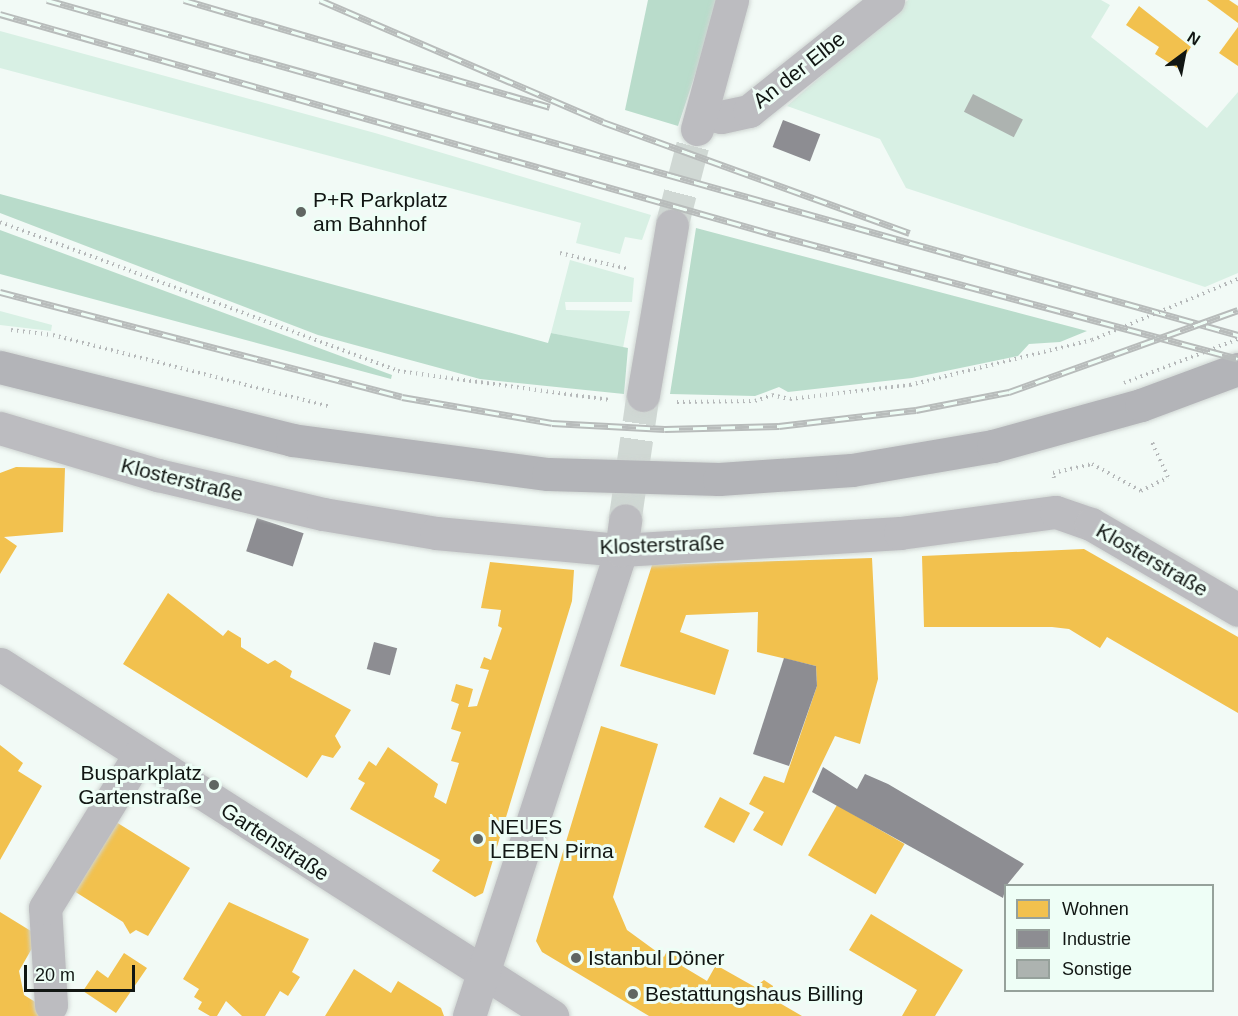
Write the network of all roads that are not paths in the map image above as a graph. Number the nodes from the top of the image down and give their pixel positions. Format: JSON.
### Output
{"nodes":[{"id":1,"x":732,"y":0,"type":"edge"},
{"id":2,"x":888,"y":0,"type":"edge"},
{"id":3,"x":672,"y":225,"type":"tunnel mouth"},
{"id":4,"x":0,"y":367,"type":"edge"},
{"id":5,"x":1238,"y":369,"type":"edge"},
{"id":6,"x":55,"y":379,"type":"junction"},
{"id":7,"x":0,"y":390,"type":"edge"},
{"id":8,"x":645,"y":400,"type":"tunnel mouth"},
{"id":9,"x":0,"y":428,"type":"edge"},
{"id":10,"x":623,"y":535,"type":"junction"},
{"id":11,"x":1238,"y":610,"type":"edge"},
{"id":12,"x":0,"y":664,"type":"edge"},
{"id":13,"x":139,"y":755,"type":"junction"},
{"id":14,"x":480,"y":974,"type":"junction"},
{"id":15,"x":51,"y":1005,"type":"dead end"},
{"id":16,"x":469,"y":1016,"type":"edge"},
{"id":17,"x":552,"y":1016,"type":"edge"}],
"edges":[{"from":1,"to":2,"type":"street","name":"An der Elbe"},
{"from":3,"to":8,"type":"street"},
{"from":4,"to":6,"type":"main road"},
{"from":5,"to":6,"type":"main road"},
{"from":6,"to":7,"type":"main road"},
{"from":9,"to":10,"type":"street","name":"Klosterstraße"},
{"from":10,"to":11,"type":"street","name":"Klosterstraße"},
{"from":10,"to":14,"type":"street"},
{"from":12,"to":13,"type":"street","name":"Gartenstraße"},
{"from":13,"to":14,"type":"street","name":"Gartenstraße"},
{"from":13,"to":15,"type":"street"},
{"from":14,"to":16,"type":"street"},
{"from":14,"to":17,"type":"street","name":"Gartenstraße"}]}
